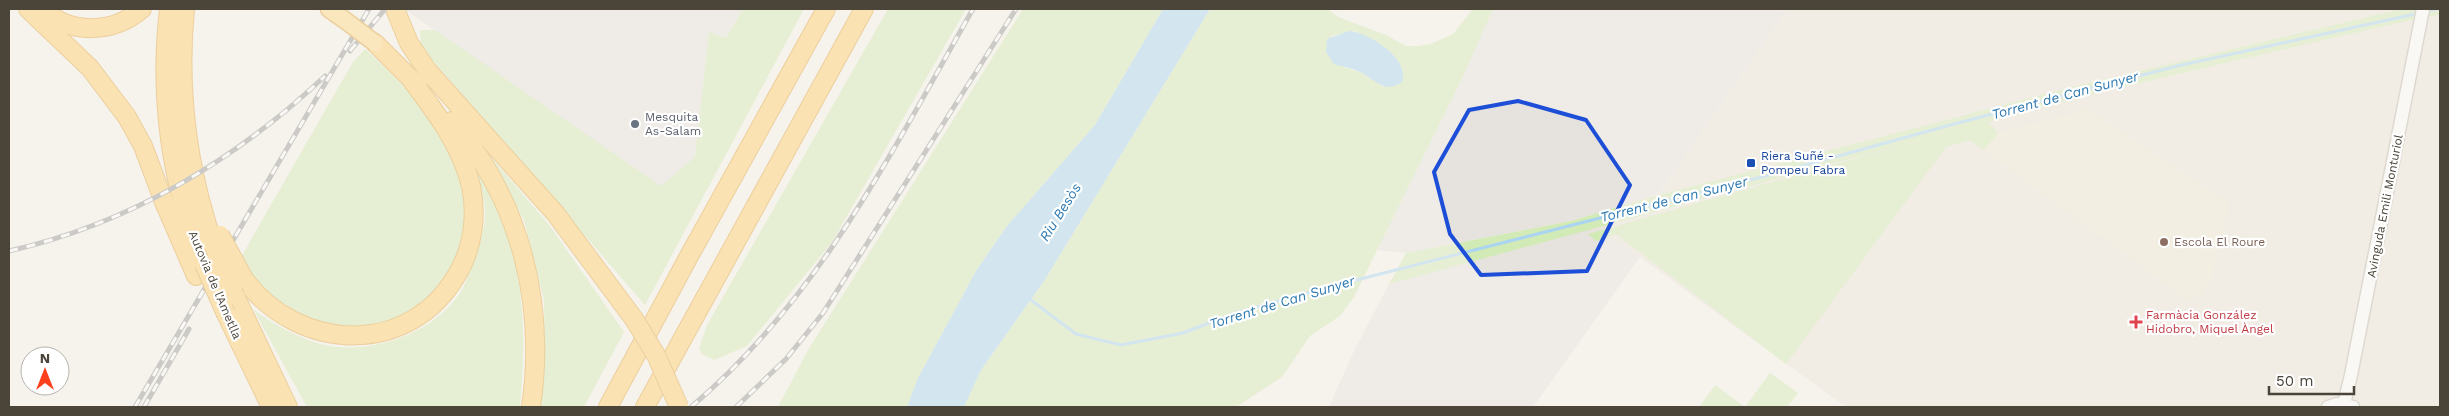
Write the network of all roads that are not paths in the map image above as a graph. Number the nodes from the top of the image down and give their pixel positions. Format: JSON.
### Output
{"nodes":[{"id":1,"x":28,"y":9,"type":"edge"},
{"id":2,"x":43,"y":9,"type":"edge"},
{"id":3,"x":142,"y":9,"type":"edge"},
{"id":4,"x":169,"y":9,"type":"edge"},
{"id":5,"x":185,"y":9,"type":"edge"},
{"id":6,"x":329,"y":9,"type":"edge"},
{"id":7,"x":826,"y":9,"type":"edge"},
{"id":8,"x":864,"y":9,"type":"edge"},
{"id":9,"x":397,"y":14,"type":"edge"},
{"id":10,"x":2422,"y":15,"type":"edge"},
{"id":11,"x":376,"y":43,"type":"junction"},
{"id":12,"x":410,"y":78,"type":"junction"},
{"id":13,"x":452,"y":100,"type":"junction"},
{"id":14,"x":217,"y":240,"type":"junction"},
{"id":15,"x":200,"y":270,"type":"junction"},
{"id":16,"x":2349,"y":405,"type":"edge"},
{"id":17,"x":271,"y":407,"type":"edge"},
{"id":18,"x":288,"y":407,"type":"edge"},
{"id":19,"x":531,"y":407,"type":"edge"},
{"id":20,"x":608,"y":407,"type":"edge"},
{"id":21,"x":645,"y":407,"type":"edge"},
{"id":22,"x":679,"y":407,"type":"edge"},
{"id":23,"x":2328,"y":407,"type":"edge"}],
"edges":[{"from":1,"to":15,"type":"highway"},
{"from":2,"to":3,"type":"highway"},
{"from":4,"to":15,"type":"highway","name":"Autovia de l'Ametlla"},
{"from":5,"to":14,"type":"highway"},
{"from":6,"to":11,"type":"highway","bridge":true},
{"from":7,"to":20,"type":"highway"},
{"from":8,"to":21,"type":"highway"},
{"from":9,"to":13,"type":"highway"},
{"from":10,"to":16,"type":"street","name":"Avinguda Emili Monturiol"},
{"from":11,"to":12,"type":"highway"},
{"from":11,"to":13,"type":"highway"},
{"from":12,"to":14,"type":"highway","bridge":true},
{"from":12,"to":19,"type":"highway"},
{"from":13,"to":22,"type":"highway","bridge":true},
{"from":14,"to":18,"type":"highway","bridge":true},
{"from":15,"to":17,"type":"highway","name":"Autovia de l'Ametlla","bridge":true},
{"from":16,"to":23,"type":"street"}]}
